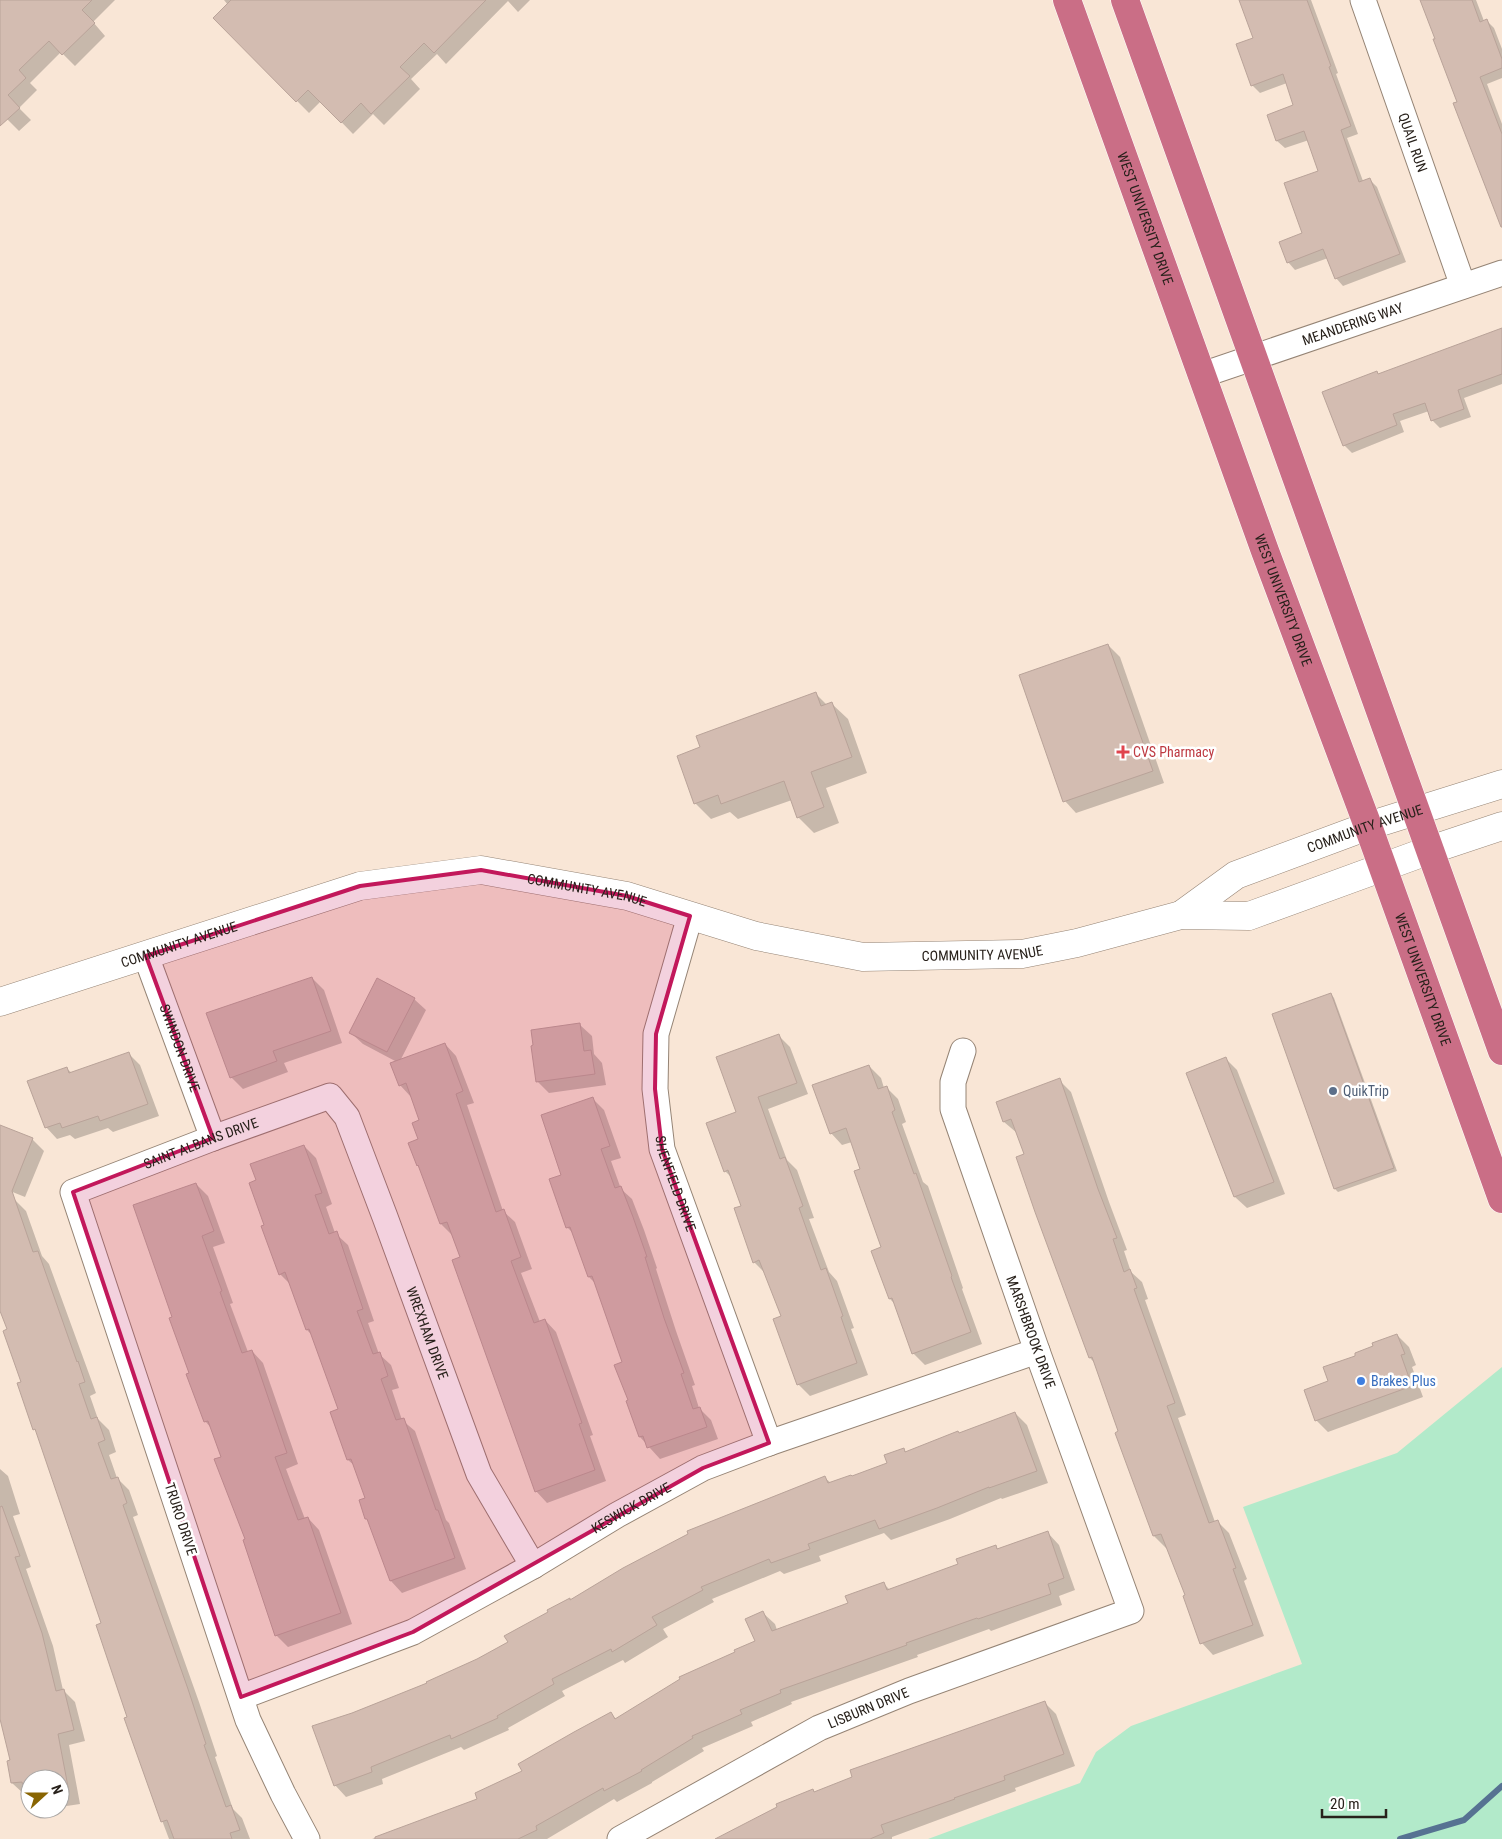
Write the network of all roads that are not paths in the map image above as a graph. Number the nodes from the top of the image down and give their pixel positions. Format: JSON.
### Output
{"nodes":[{"id":1,"x":1067,"y":0,"type":"edge"},
{"id":2,"x":1125,"y":0,"type":"edge"},
{"id":3,"x":1363,"y":0,"type":"edge"},
{"id":4,"x":1502,"y":273,"type":"edge"},
{"id":5,"x":1463,"y":286,"type":"junction"},
{"id":6,"x":1254,"y":356,"type":"junction"},
{"id":7,"x":1202,"y":375,"type":"junction"},
{"id":8,"x":1502,"y":784,"type":"edge"},
{"id":9,"x":1416,"y":812,"type":"junction"},
{"id":10,"x":1368,"y":826,"type":"junction"},
{"id":11,"x":1502,"y":826,"type":"edge"},
{"id":12,"x":1430,"y":850,"type":"junction"},
{"id":13,"x":1384,"y":868,"type":"junction"},
{"id":14,"x":1181,"y":915,"type":"junction"},
{"id":15,"x":690,"y":916,"type":"junction"},
{"id":16,"x":146,"y":956,"type":"junction"},
{"id":17,"x":0,"y":1002,"type":"edge"},
{"id":18,"x":963,"y":1051,"type":"dead end"},
{"id":19,"x":1502,"y":1051,"type":"edge"},
{"id":20,"x":330,"y":1096,"type":"joint"},
{"id":21,"x":213,"y":1138,"type":"junction"},
{"id":22,"x":73,"y":1192,"type":"joint"},
{"id":23,"x":1502,"y":1200,"type":"edge"},
{"id":24,"x":1037,"y":1351,"type":"junction"},
{"id":25,"x":769,"y":1443,"type":"junction"},
{"id":26,"x":533,"y":1566,"type":"junction"},
{"id":27,"x":1132,"y":1611,"type":"joint"},
{"id":28,"x":240,"y":1697,"type":"junction"},
{"id":29,"x":308,"y":1839,"type":"edge"},
{"id":30,"x":620,"y":1839,"type":"edge"}],
"edges":[{"from":1,"to":7,"type":"highway","name":"WEST UNIVERSITY DRIVE"},
{"from":2,"to":6,"type":"highway"},
{"from":3,"to":5,"type":"street","name":"QUAIL RUN"},
{"from":4,"to":5,"type":"street","name":"MEANDERING WAY"},
{"from":5,"to":6,"type":"street","name":"MEANDERING WAY"},
{"from":6,"to":7,"type":"street","name":"MEANDERING WAY"},
{"from":6,"to":9,"type":"highway"},
{"from":7,"to":10,"type":"highway","name":"WEST UNIVERSITY DRIVE"},
{"from":8,"to":9,"type":"street","name":"COMMUNITY AVENUE"},
{"from":9,"to":10,"type":"street","name":"COMMUNITY AVENUE"},
{"from":9,"to":12,"type":"highway"},
{"from":10,"to":13,"type":"highway","name":"WEST UNIVERSITY DRIVE"},
{"from":10,"to":14,"type":"street","name":"COMMUNITY AVENUE"},
{"from":11,"to":12,"type":"street","name":"COMMUNITY AVENUE"},
{"from":12,"to":13,"type":"street","name":"COMMUNITY AVENUE"},
{"from":12,"to":19,"type":"highway"},
{"from":13,"to":14,"type":"street","name":"COMMUNITY AVENUE"},
{"from":13,"to":23,"type":"highway","name":"WEST UNIVERSITY DRIVE"},
{"from":14,"to":15,"type":"street","name":"COMMUNITY AVENUE"},
{"from":15,"to":16,"type":"street","name":"COMMUNITY AVENUE"},
{"from":15,"to":25,"type":"street","name":"SHENFIELD DRIVE"},
{"from":16,"to":17,"type":"street","name":"COMMUNITY AVENUE"},
{"from":16,"to":21,"type":"street","name":"SWINDON DRIVE"},
{"from":18,"to":24,"type":"street","name":"MARSHBROOK DRIVE"},
{"from":20,"to":21,"type":"street","name":"SAINT ALBANS DRIVE"},
{"from":20,"to":26,"type":"street","name":"WREXHAM DRIVE"},
{"from":21,"to":22,"type":"street","name":"SAINT ALBANS DRIVE"},
{"from":22,"to":28,"type":"street","name":"TRURO DRIVE"},
{"from":24,"to":25,"type":"street","name":"KESWICK DRIVE"},
{"from":24,"to":27,"type":"street","name":"MARSHBROOK DRIVE"},
{"from":25,"to":26,"type":"street","name":"KESWICK DRIVE"},
{"from":26,"to":28,"type":"street","name":"KESWICK DRIVE"},
{"from":27,"to":30,"type":"street","name":"LISBURN DRIVE"},
{"from":28,"to":29,"type":"street","name":"TRURO DRIVE"}]}
